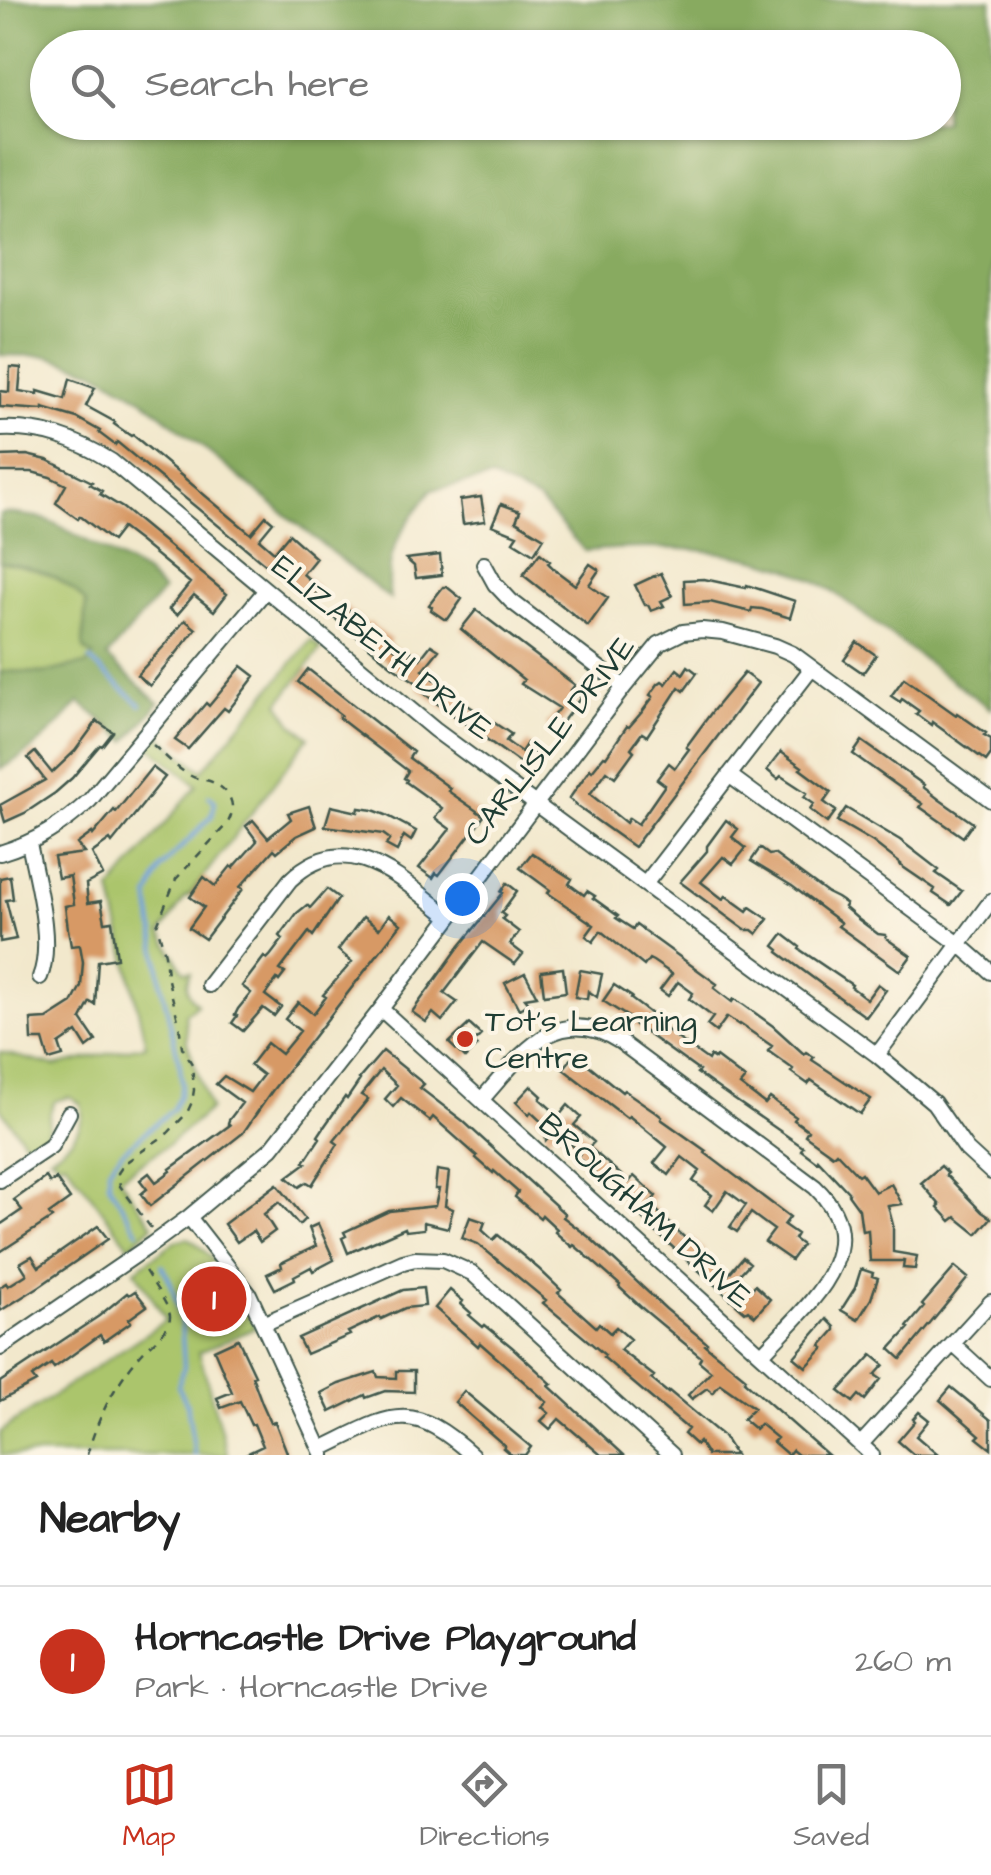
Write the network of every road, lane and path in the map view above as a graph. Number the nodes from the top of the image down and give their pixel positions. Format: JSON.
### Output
{"nodes":[{"id":1,"x":0,"y":429,"type":"edge"},
{"id":2,"x":484,"y":564,"type":"dead end"},
{"id":3,"x":266,"y":590,"type":"junction"},
{"id":4,"x":812,"y":668,"type":"junction"},
{"id":5,"x":624,"y":687,"type":"junction"},
{"id":6,"x":144,"y":737,"type":"junction"},
{"id":7,"x":729,"y":775,"type":"junction"},
{"id":8,"x":991,"y":800,"type":"edge"},
{"id":9,"x":537,"y":803,"type":"junction"},
{"id":10,"x":30,"y":842,"type":"junction"},
{"id":11,"x":0,"y":853,"type":"edge"},
{"id":12,"x":646,"y":883,"type":"junction"},
{"id":13,"x":991,"y":901,"type":"edge"},
{"id":14,"x":449,"y":916,"type":"junction"},
{"id":15,"x":959,"y":944,"type":"junction"},
{"id":16,"x":991,"y":972,"type":"edge"},
{"id":17,"x":40,"y":977,"type":"dead end"},
{"id":18,"x":209,"y":985,"type":"dead end"},
{"id":19,"x":381,"y":1009,"type":"junction"},
{"id":20,"x":877,"y":1055,"type":"junction"},
{"id":21,"x":482,"y":1099,"type":"junction"},
{"id":22,"x":69,"y":1113,"type":"dead end"},
{"id":23,"x":991,"y":1172,"type":"edge"},
{"id":24,"x":0,"y":1180,"type":"edge"},
{"id":25,"x":189,"y":1217,"type":"junction"},
{"id":26,"x":152,"y":1244,"type":"junction"},
{"id":27,"x":991,"y":1302,"type":"edge"},
{"id":28,"x":263,"y":1324,"type":"junction"},
{"id":29,"x":953,"y":1344,"type":"junction"},
{"id":30,"x":0,"y":1348,"type":"edge"},
{"id":31,"x":762,"y":1354,"type":"junction"},
{"id":32,"x":991,"y":1379,"type":"edge"},
{"id":33,"x":867,"y":1450,"type":"edge"},
{"id":34,"x":322,"y":1452,"type":"edge"},
{"id":35,"x":87,"y":1455,"type":"edge"},
{"id":36,"x":472,"y":1455,"type":"edge"},
{"id":37,"x":672,"y":1455,"type":"edge"}],
"edges":[{"from":1,"to":3,"type":"street","name":"ELIZABETH DRIVE"},
{"from":2,"to":5,"type":"street"},
{"from":3,"to":6,"type":"street"},
{"from":3,"to":9,"type":"street","name":"ELIZABETH DRIVE"},
{"from":4,"to":5,"type":"street","name":"CARLISLE DRIVE"},
{"from":4,"to":7,"type":"street"},
{"from":4,"to":8,"type":"street","name":"CARLISLE DRIVE"},
{"from":5,"to":9,"type":"street","name":"CARLISLE DRIVE"},
{"from":6,"to":10,"type":"street"},
{"from":6,"to":26,"type":"path"},
{"from":7,"to":12,"type":"street"},
{"from":7,"to":15,"type":"street"},
{"from":9,"to":12,"type":"street","name":"ELIZABETH DRIVE"},
{"from":9,"to":14,"type":"street","name":"CARLISLE DRIVE"},
{"from":10,"to":11,"type":"street"},
{"from":10,"to":17,"type":"street"},
{"from":12,"to":20,"type":"street","name":"ELIZABETH DRIVE"},
{"from":13,"to":15,"type":"street"},
{"from":14,"to":18,"type":"street"},
{"from":14,"to":19,"type":"street","name":"CARLISLE DRIVE"},
{"from":15,"to":16,"type":"street"},
{"from":15,"to":20,"type":"street"},
{"from":19,"to":21,"type":"street","name":"BROUGHAM DRIVE"},
{"from":19,"to":25,"type":"street","name":"CARLISLE DRIVE"},
{"from":20,"to":23,"type":"street","name":"ELIZABETH DRIVE"},
{"from":21,"to":31,"type":"street","name":"BROUGHAM DRIVE"},
{"from":21,"to":31,"type":"street"},
{"from":22,"to":24,"type":"street"},
{"from":25,"to":26,"type":"street","name":"CARLISLE DRIVE"},
{"from":25,"to":28,"type":"street"},
{"from":26,"to":30,"type":"street","name":"CARLISLE DRIVE"},
{"from":26,"to":35,"type":"path"},
{"from":27,"to":29,"type":"street"},
{"from":28,"to":34,"type":"street"},
{"from":28,"to":37,"type":"street"},
{"from":29,"to":32,"type":"street"},
{"from":29,"to":33,"type":"street"},
{"from":31,"to":33,"type":"street","name":"BROUGHAM DRIVE"},
{"from":34,"to":36,"type":"street"}]}
